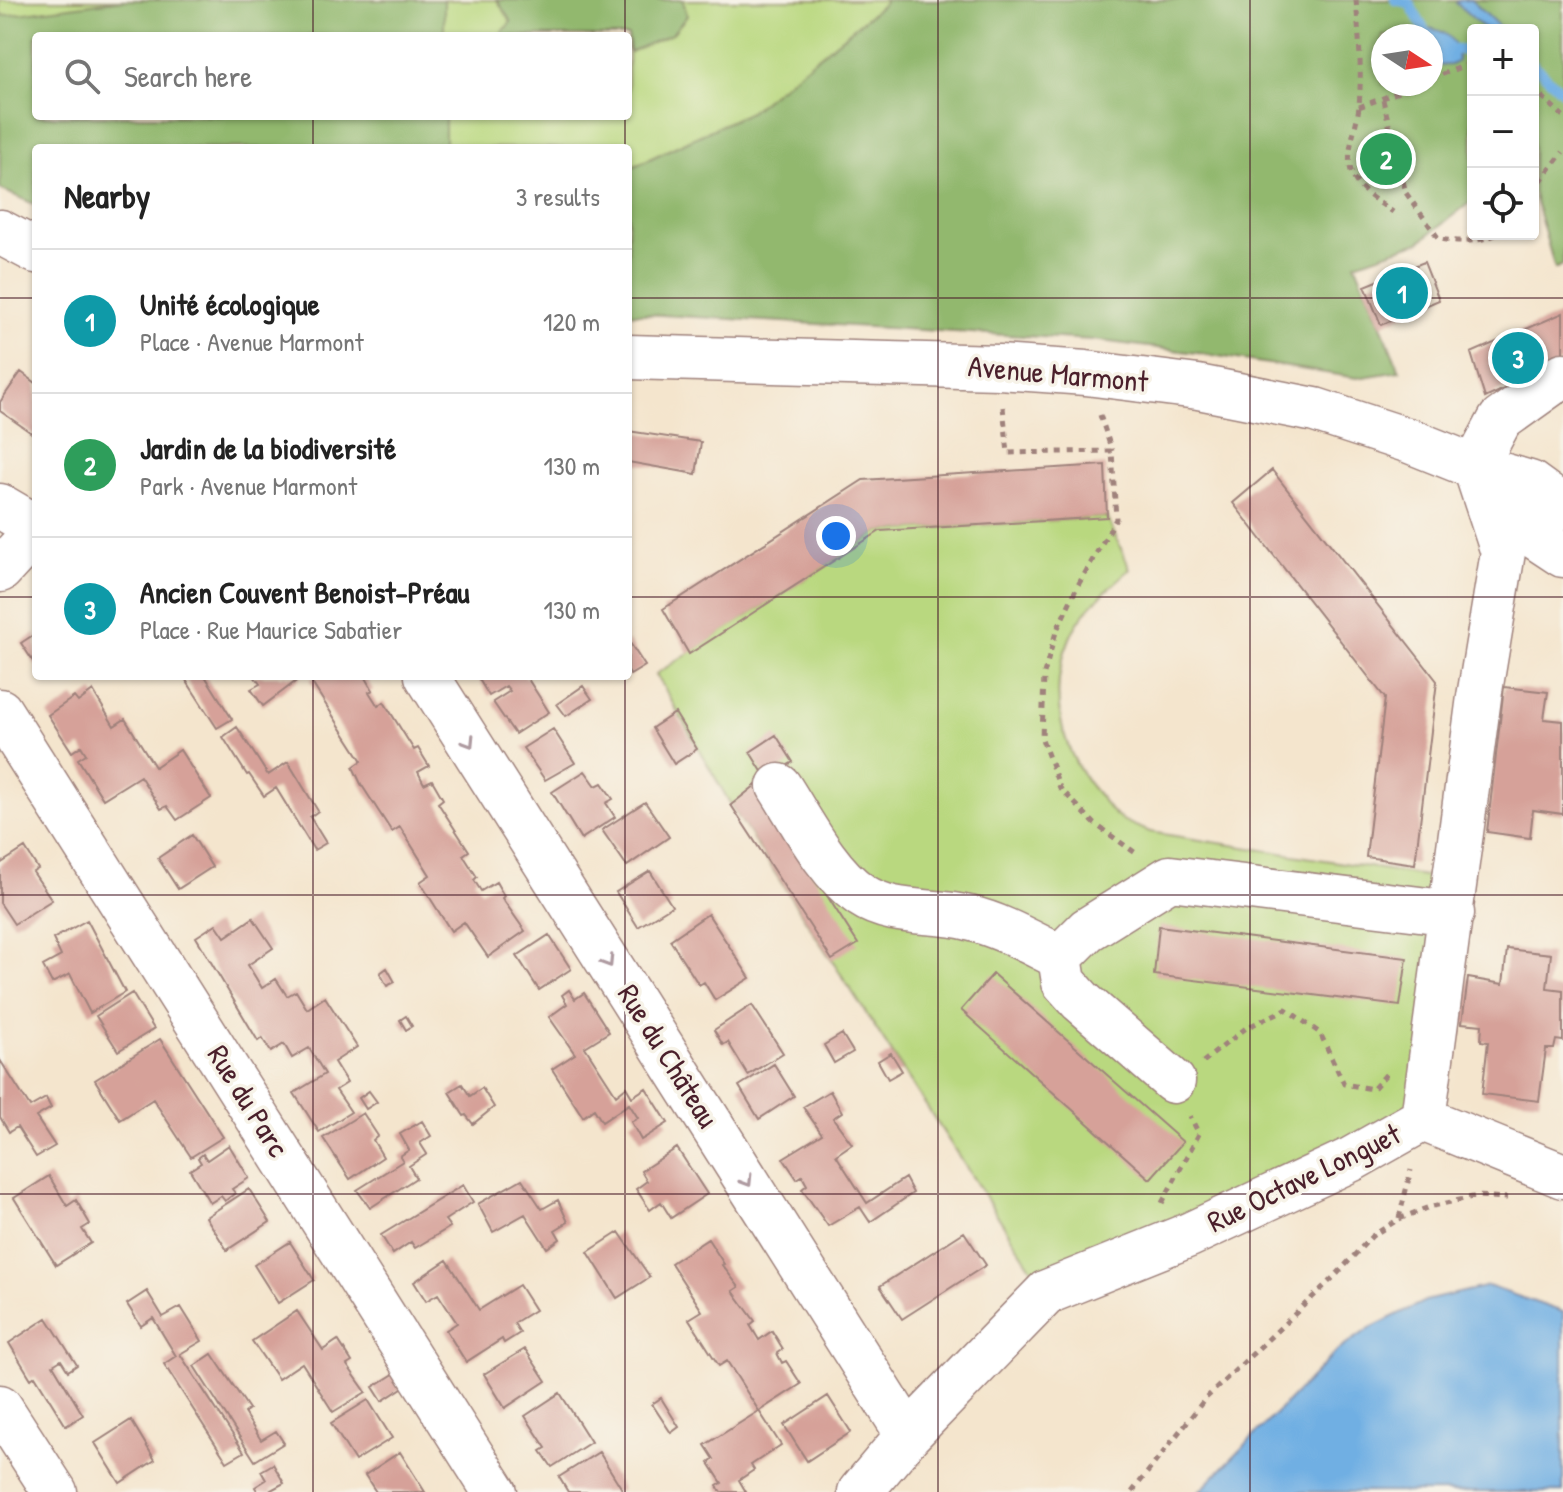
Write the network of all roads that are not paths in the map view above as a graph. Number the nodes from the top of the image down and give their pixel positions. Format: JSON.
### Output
{"nodes":[{"id":1,"x":0,"y":232,"type":"edge"},
{"id":2,"x":32,"y":249,"type":"edge"},
{"id":3,"x":632,"y":357,"type":"edge"},
{"id":4,"x":1563,"y":375,"type":"edge"},
{"id":5,"x":1475,"y":467,"type":"junction"},
{"id":6,"x":0,"y":506,"type":"edge"},
{"id":7,"x":1563,"y":507,"type":"edge"},
{"id":8,"x":32,"y":526,"type":"edge"},
{"id":9,"x":32,"y":534,"type":"edge"},
{"id":10,"x":1529,"y":536,"type":"edge"},
{"id":11,"x":1563,"y":555,"type":"edge"},
{"id":12,"x":0,"y":570,"type":"edge"},
{"id":13,"x":430,"y":680,"type":"edge"},
{"id":14,"x":0,"y":711,"type":"edge"},
{"id":15,"x":779,"y":786,"type":"dead end"},
{"id":16,"x":1452,"y":913,"type":"junction"},
{"id":17,"x":1060,"y":957,"type":"junction"},
{"id":18,"x":1173,"y":1081,"type":"road end"},
{"id":19,"x":1423,"y":1119,"type":"junction"},
{"id":20,"x":1563,"y":1176,"type":"edge"},
{"id":21,"x":0,"y":1407,"type":"edge"},
{"id":22,"x":908,"y":1435,"type":"junction"},
{"id":23,"x":55,"y":1492,"type":"edge"},
{"id":24,"x":495,"y":1492,"type":"edge"},
{"id":25,"x":860,"y":1492,"type":"edge"}],
"edges":[{"from":1,"to":2,"type":"street"},
{"from":3,"to":5,"type":"street","name":"Avenue Marmont"},
{"from":4,"to":5,"type":"street"},
{"from":5,"to":7,"type":"street","name":"Avenue Marmont"},
{"from":5,"to":10,"type":"street"},
{"from":6,"to":8,"type":"street"},
{"from":9,"to":12,"type":"street"},
{"from":10,"to":11,"type":"street"},
{"from":10,"to":16,"type":"street","name":"Rue Octave Longuet"},
{"from":13,"to":22,"type":"street","name":"Rue du Château","one_way":true},
{"from":14,"to":24,"type":"street","name":"Rue du Parc"},
{"from":15,"to":17,"type":"street"},
{"from":16,"to":17,"type":"street"},
{"from":16,"to":19,"type":"street","name":"Rue Octave Longuet"},
{"from":17,"to":18,"type":"street"},
{"from":19,"to":20,"type":"street"},
{"from":19,"to":22,"type":"street","name":"Rue Octave Longuet"},
{"from":21,"to":23,"type":"street"},
{"from":22,"to":25,"type":"street","name":"Rue Octave Longuet"}]}
